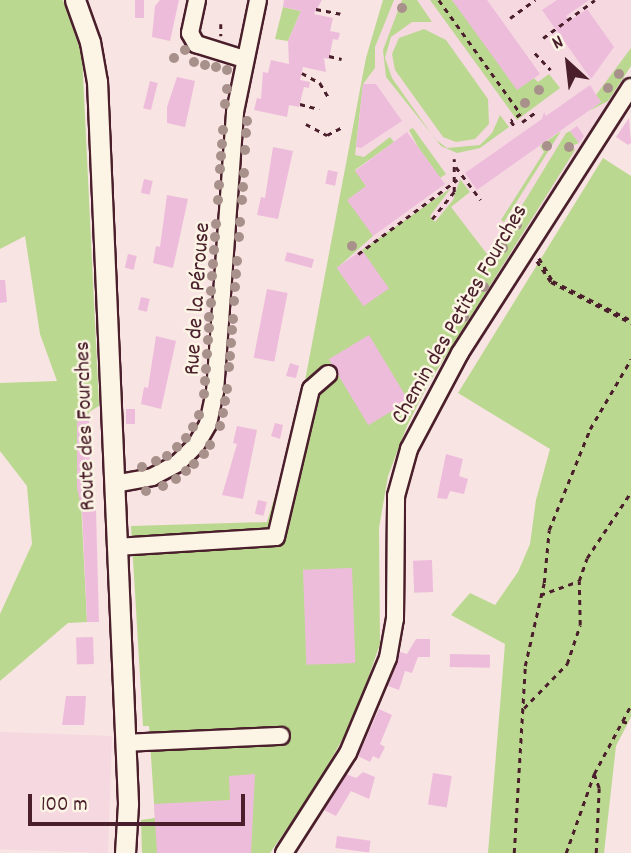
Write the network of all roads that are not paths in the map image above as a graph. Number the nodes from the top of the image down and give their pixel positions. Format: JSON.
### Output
{"nodes":[{"id":1,"x":75,"y":0,"type":"edge"},
{"id":2,"x":197,"y":0,"type":"edge"},
{"id":3,"x":258,"y":0,"type":"edge"},
{"id":4,"x":244,"y":59,"type":"junction"},
{"id":5,"x":631,"y":87,"type":"edge"},
{"id":6,"x":328,"y":374,"type":"dead end"},
{"id":7,"x":114,"y":484,"type":"junction"},
{"id":8,"x":116,"y":547,"type":"junction"},
{"id":9,"x":281,"y":736,"type":"dead end"},
{"id":10,"x":125,"y":743,"type":"junction"},
{"id":11,"x":125,"y":853,"type":"edge"},
{"id":12,"x":284,"y":853,"type":"edge"}],
"edges":[{"from":1,"to":7,"type":"main road","name":"Route des Fourches"},
{"from":2,"to":4,"type":"street"},
{"from":3,"to":4,"type":"street","name":"Rue de la Pérouse"},
{"from":4,"to":7,"type":"street","name":"Rue de la Pérouse"},
{"from":5,"to":12,"type":"street","name":"Chemin des Petites Fourches"},
{"from":6,"to":8,"type":"street"},
{"from":7,"to":8,"type":"main road","name":"Route des Fourches"},
{"from":8,"to":10,"type":"main road","name":"Route des Fourches"},
{"from":9,"to":10,"type":"street"},
{"from":10,"to":11,"type":"main road","name":"Route des Fourches"}]}
